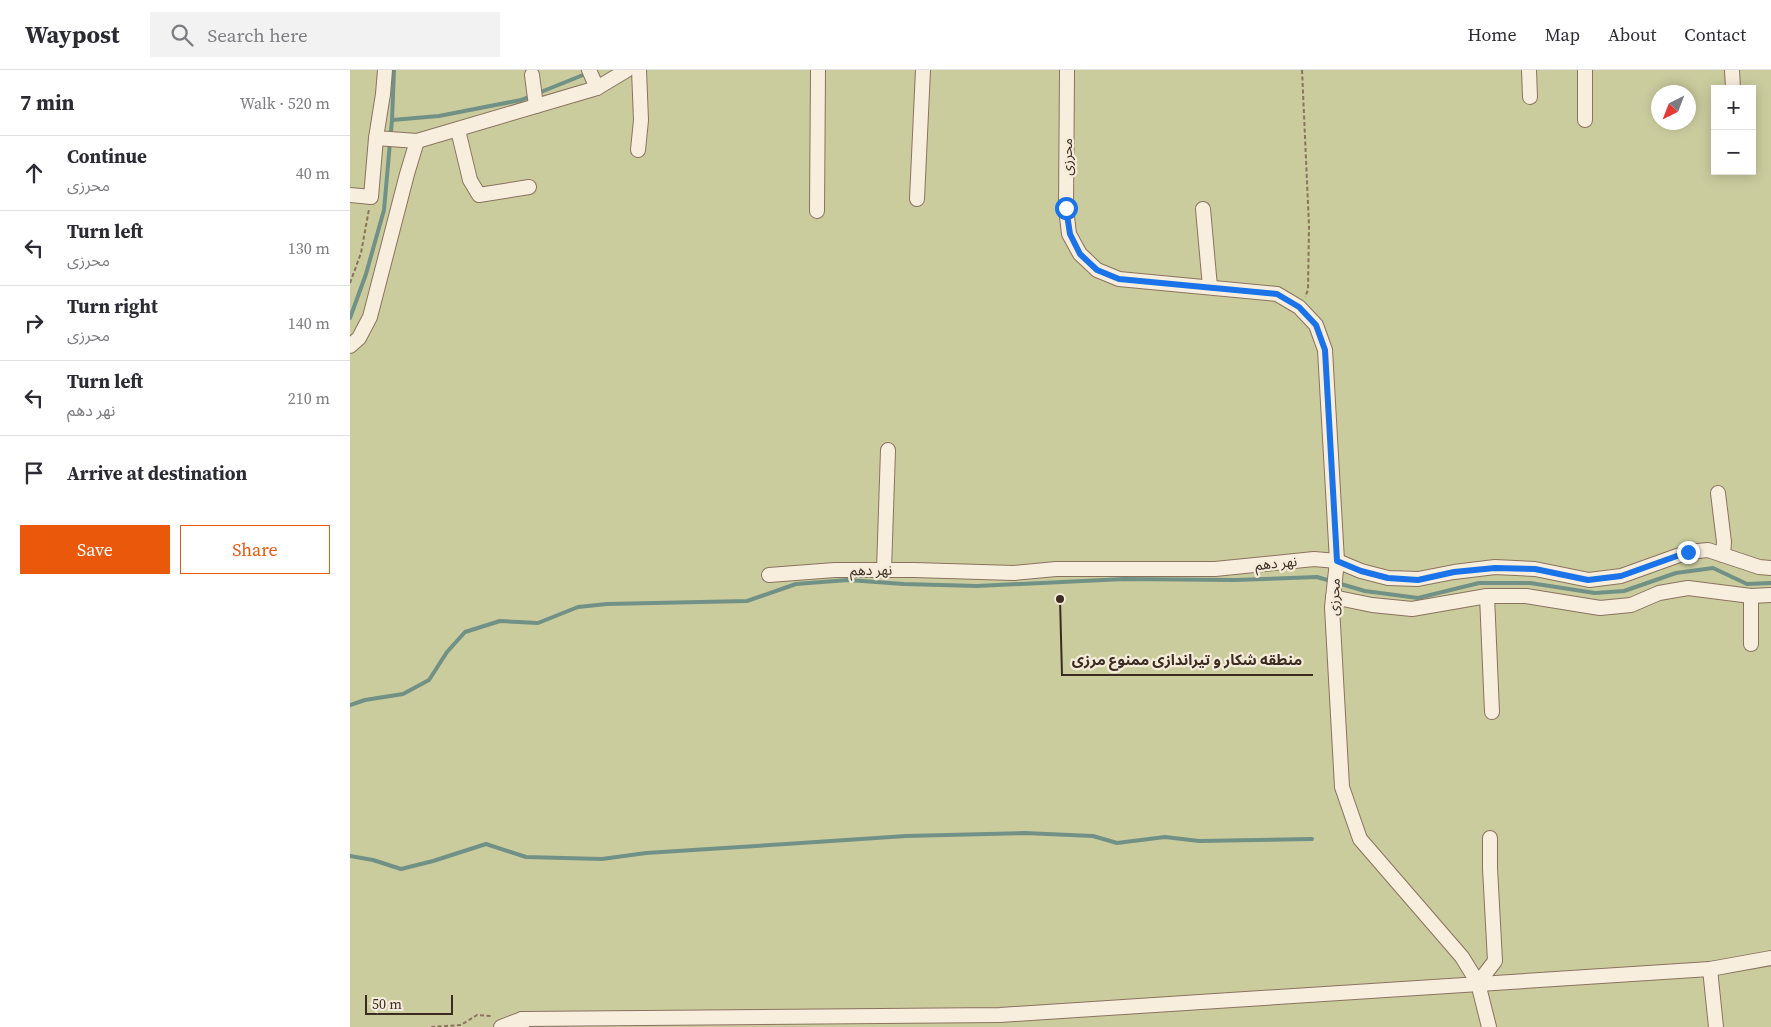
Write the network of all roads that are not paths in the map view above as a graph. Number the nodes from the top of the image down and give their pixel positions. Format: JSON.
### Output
{"nodes":[{"id":1,"x":384,"y":70,"type":"edge"},
{"id":2,"x":626,"y":70,"type":"edge"},
{"id":3,"x":639,"y":70,"type":"edge"},
{"id":4,"x":818,"y":70,"type":"edge"},
{"id":5,"x":923,"y":70,"type":"edge"},
{"id":6,"x":1067,"y":70,"type":"edge"},
{"id":7,"x":1529,"y":70,"type":"edge"},
{"id":8,"x":1585,"y":70,"type":"edge"},
{"id":9,"x":1732,"y":70,"type":"edge"},
{"id":10,"x":593,"y":79,"type":"edge"},
{"id":11,"x":1733,"y":85,"type":"edge"},
{"id":12,"x":1530,"y":98,"type":"dead end"},
{"id":13,"x":1585,"y":120,"type":"dead end"},
{"id":14,"x":458,"y":130,"type":"junction"},
{"id":15,"x":379,"y":138,"type":"junction"},
{"id":16,"x":417,"y":141,"type":"junction"},
{"id":17,"x":638,"y":150,"type":"dead end"},
{"id":18,"x":529,"y":187,"type":"dead end"},
{"id":19,"x":350,"y":195,"type":"edge"},
{"id":20,"x":917,"y":199,"type":"dead end"},
{"id":21,"x":1203,"y":209,"type":"dead end"},
{"id":22,"x":817,"y":211,"type":"dead end"},
{"id":23,"x":1210,"y":287,"type":"junction"},
{"id":24,"x":350,"y":346,"type":"edge"},
{"id":25,"x":888,"y":450,"type":"dead end"},
{"id":26,"x":1718,"y":493,"type":"dead end"},
{"id":27,"x":1723,"y":555,"type":"junction"},
{"id":28,"x":1336,"y":565,"type":"junction"},
{"id":29,"x":1771,"y":568,"type":"edge"},
{"id":30,"x":884,"y":570,"type":"junction"},
{"id":31,"x":769,"y":576,"type":"dead end"},
{"id":32,"x":1333,"y":593,"type":"junction"},
{"id":33,"x":1771,"y":595,"type":"edge"},
{"id":34,"x":1486,"y":596,"type":"junction"},
{"id":35,"x":1751,"y":596,"type":"junction"},
{"id":36,"x":1751,"y":644,"type":"dead end"},
{"id":37,"x":1492,"y":712,"type":"dead end"},
{"id":38,"x":1490,"y":838,"type":"dead end"},
{"id":39,"x":1771,"y":958,"type":"edge"},
{"id":40,"x":1710,"y":969,"type":"junction"},
{"id":41,"x":1478,"y":983,"type":"junction"},
{"id":42,"x":522,"y":1023,"type":"edge"},
{"id":43,"x":497,"y":1024,"type":"edge"},
{"id":44,"x":1489,"y":1027,"type":"edge"},
{"id":45,"x":1716,"y":1027,"type":"edge"}],
"edges":[{"from":1,"to":15,"type":"street"},
{"from":2,"to":10,"type":"street"},
{"from":3,"to":17,"type":"street"},
{"from":4,"to":22,"type":"street"},
{"from":5,"to":20,"type":"street"},
{"from":6,"to":23,"type":"street","name":"محرزی"},
{"from":7,"to":12,"type":"street"},
{"from":8,"to":13,"type":"street"},
{"from":9,"to":11,"type":"street"},
{"from":10,"to":14,"type":"street"},
{"from":14,"to":16,"type":"street"},
{"from":14,"to":18,"type":"street"},
{"from":15,"to":16,"type":"street"},
{"from":15,"to":19,"type":"street"},
{"from":16,"to":24,"type":"street"},
{"from":21,"to":23,"type":"street"},
{"from":23,"to":28,"type":"street","name":"محرزی"},
{"from":25,"to":30,"type":"street"},
{"from":26,"to":27,"type":"street"},
{"from":27,"to":28,"type":"street","name":"نهر دهم"},
{"from":27,"to":29,"type":"street","name":"نهر دهم"},
{"from":28,"to":30,"type":"street","name":"نهر دهم"},
{"from":28,"to":32,"type":"street","name":"محرزی"},
{"from":30,"to":31,"type":"street","name":"نهر دهم"},
{"from":32,"to":34,"type":"street"},
{"from":32,"to":41,"type":"street","name":"محرزی"},
{"from":33,"to":35,"type":"street"},
{"from":34,"to":35,"type":"street"},
{"from":34,"to":37,"type":"street"},
{"from":35,"to":36,"type":"street"},
{"from":38,"to":41,"type":"street"},
{"from":39,"to":40,"type":"street"},
{"from":40,"to":41,"type":"street"},
{"from":40,"to":45,"type":"street"},
{"from":41,"to":42,"type":"street"},
{"from":41,"to":44,"type":"street","name":"محرزی"},
{"from":42,"to":43,"type":"street"}]}
